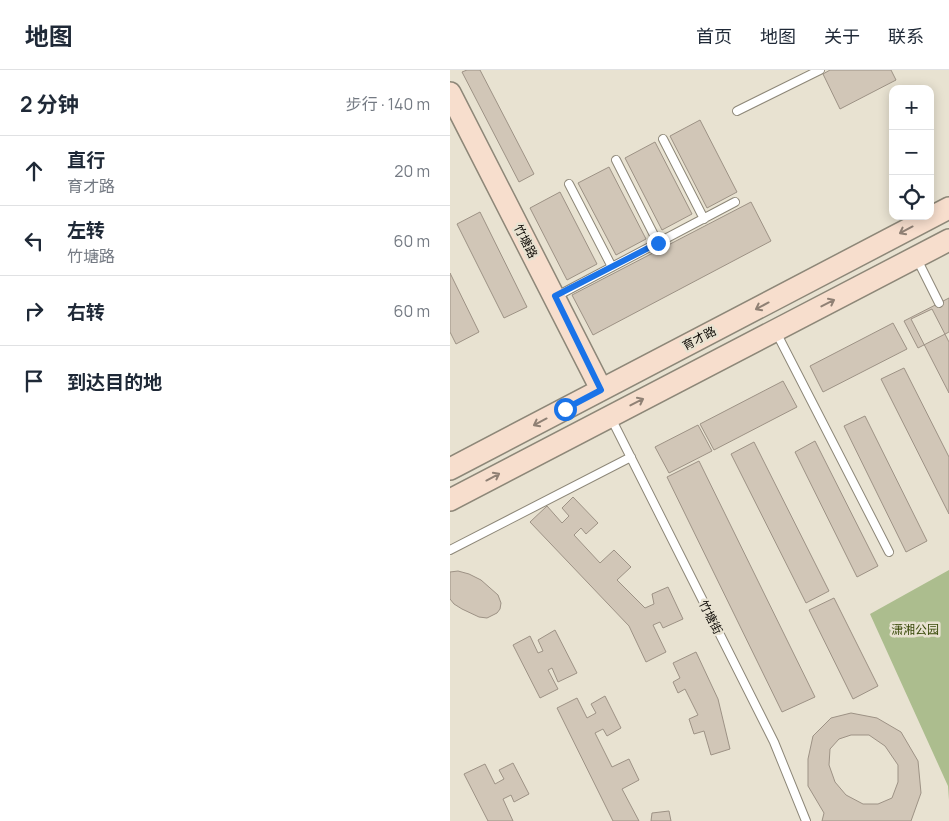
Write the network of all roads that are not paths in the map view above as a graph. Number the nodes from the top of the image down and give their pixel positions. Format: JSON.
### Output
{"nodes":[{"id":1,"x":820,"y":70,"type":"edge"},
{"id":2,"x":450,"y":93,"type":"edge"},
{"id":3,"x":737,"y":111,"type":"dead end"},
{"id":4,"x":663,"y":139,"type":"dead end"},
{"id":5,"x":616,"y":160,"type":"dead end"},
{"id":6,"x":569,"y":184,"type":"dead end"},
{"id":7,"x":735,"y":202,"type":"dead end"},
{"id":8,"x":949,"y":208,"type":"edge"},
{"id":9,"x":704,"y":218,"type":"junction"},
{"id":10,"x":949,"y":240,"type":"edge"},
{"id":11,"x":658,"y":243,"type":"junction"},
{"id":12,"x":916,"y":258,"type":"junction"},
{"id":13,"x":612,"y":267,"type":"junction"},
{"id":14,"x":555,"y":296,"type":"junction"},
{"id":15,"x":939,"y":303,"type":"dead end"},
{"id":16,"x":776,"y":330,"type":"junction"},
{"id":17,"x":601,"y":390,"type":"junction"},
{"id":18,"x":610,"y":416,"type":"junction"},
{"id":19,"x":631,"y":457,"type":"junction"},
{"id":20,"x":450,"y":469,"type":"edge"},
{"id":21,"x":450,"y":500,"type":"edge"},
{"id":22,"x":450,"y":550,"type":"edge"},
{"id":23,"x":889,"y":552,"type":"dead end"},
{"id":24,"x":806,"y":821,"type":"edge"}],
"edges":[{"from":1,"to":3,"type":"lane"},
{"from":2,"to":14,"type":"main road","name":"竹塘路"},
{"from":4,"to":9,"type":"lane"},
{"from":5,"to":11,"type":"lane"},
{"from":6,"to":13,"type":"lane"},
{"from":7,"to":9,"type":"lane"},
{"from":8,"to":17,"type":"main road","name":"育才路","one_way":true},
{"from":9,"to":11,"type":"lane"},
{"from":10,"to":12,"type":"main road"},
{"from":11,"to":13,"type":"lane"},
{"from":12,"to":15,"type":"lane"},
{"from":16,"to":12,"type":"main road","one_way":true},
{"from":13,"to":14,"type":"lane"},
{"from":14,"to":17,"type":"main road","name":"竹塘路"},
{"from":18,"to":16,"type":"main road","one_way":true},
{"from":16,"to":23,"type":"lane"},
{"from":17,"to":20,"type":"main road","name":"育才路","one_way":true},
{"from":18,"to":19,"type":"lane","name":"竹塘街"},
{"from":21,"to":18,"type":"main road","one_way":true},
{"from":19,"to":22,"type":"lane"},
{"from":19,"to":24,"type":"lane","name":"竹塘街"}]}
